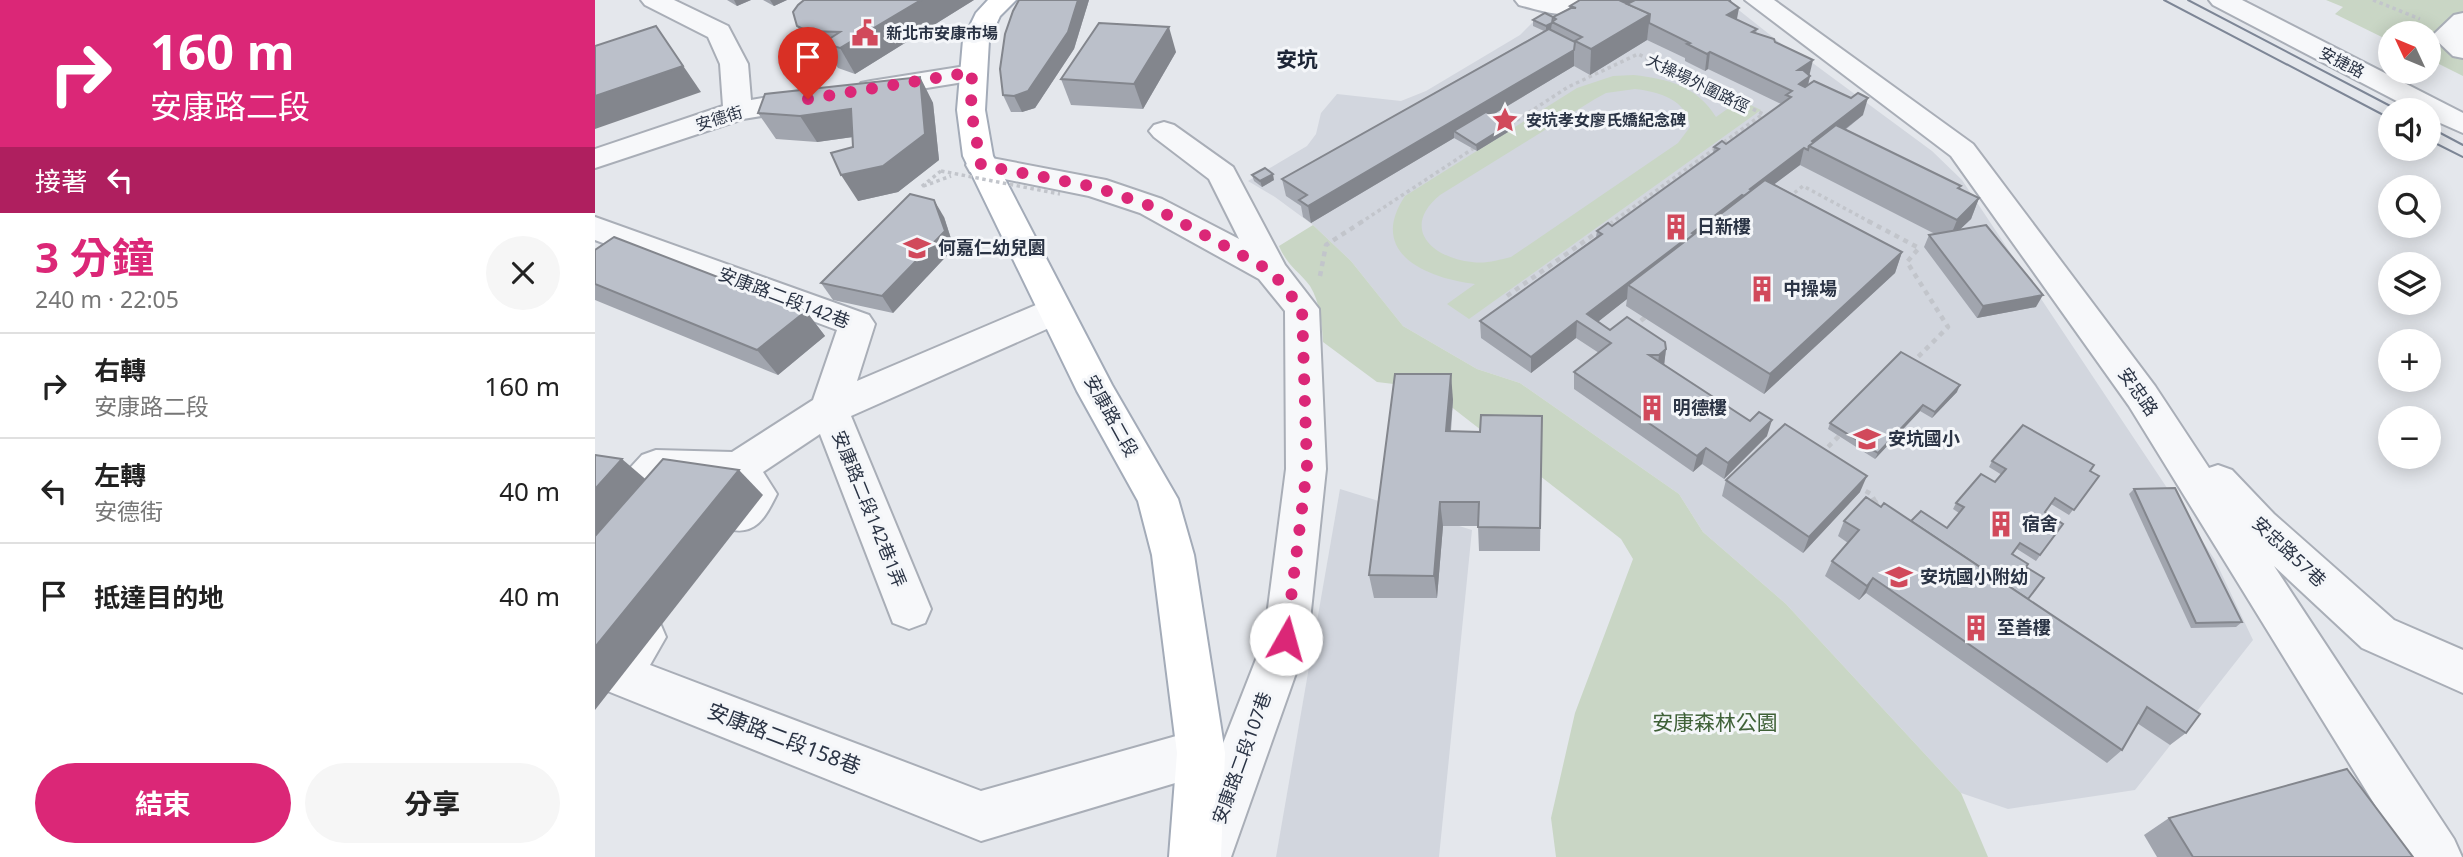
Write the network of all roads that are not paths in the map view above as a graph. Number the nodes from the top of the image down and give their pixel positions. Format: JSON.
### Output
{"nodes":[{"id":1,"x":654,"y":0,"type":"edge"},
{"id":2,"x":1003,"y":0,"type":"edge"},
{"id":3,"x":1528,"y":0,"type":"edge"},
{"id":4,"x":1758,"y":0,"type":"edge"},
{"id":5,"x":2222,"y":0,"type":"edge"},
{"id":6,"x":2250,"y":0,"type":"edge"},
{"id":7,"x":1576,"y":4,"type":"edge"},
{"id":8,"x":2378,"y":64,"type":"edge"},
{"id":9,"x":972,"y":72,"type":"junction"},
{"id":10,"x":2417,"y":84,"type":"edge"},
{"id":11,"x":2463,"y":107,"type":"edge"},
{"id":12,"x":737,"y":111,"type":"junction"},
{"id":13,"x":2463,"y":124,"type":"edge"},
{"id":14,"x":1164,"y":131,"type":"dead end"},
{"id":15,"x":595,"y":159,"type":"edge"},
{"id":16,"x":981,"y":165,"type":"junction"},
{"id":17,"x":595,"y":228,"type":"edge"},
{"id":18,"x":1271,"y":271,"type":"junction"},
{"id":19,"x":1055,"y":311,"type":"junction"},
{"id":20,"x":2142,"y":396,"type":"junction"},
{"id":21,"x":829,"y":409,"type":"junction"},
{"id":22,"x":738,"y":468,"type":"junction"},
{"id":23,"x":595,"y":534,"type":"edge"},
{"id":24,"x":715,"y":547,"type":"dead end"},
{"id":25,"x":674,"y":600,"type":"dead end"},
{"id":26,"x":909,"y":609,"type":"dead end"},
{"id":27,"x":2463,"y":672,"type":"edge"},
{"id":28,"x":1201,"y":754,"type":"junction"},
{"id":29,"x":1195,"y":857,"type":"edge"},
{"id":30,"x":1205,"y":857,"type":"edge"},
{"id":31,"x":2436,"y":857,"type":"edge"}],
"edges":[{"from":1,"to":12,"type":"street"},
{"from":2,"to":9,"type":"main road","name":"安康路二段"},
{"from":3,"to":7,"type":"street"},
{"from":4,"to":20,"type":"street","name":"安忠路"},
{"from":5,"to":13,"type":"street","name":"安捷路"},
{"from":6,"to":8,"type":"street","name":"安捷路"},
{"from":9,"to":12,"type":"street","name":"安德街"},
{"from":9,"to":16,"type":"main road","name":"安康路二段"},
{"from":10,"to":11,"type":"street","name":"安捷路"},
{"from":12,"to":15,"type":"street","name":"安德街"},
{"from":14,"to":18,"type":"street"},
{"from":16,"to":18,"type":"street","name":"安康路二段107巷"},
{"from":16,"to":19,"type":"main road","name":"安康路二段"},
{"from":17,"to":21,"type":"street","name":"安康路二段142巷"},
{"from":18,"to":30,"type":"street","name":"安康路二段107巷"},
{"from":19,"to":21,"type":"street"},
{"from":19,"to":28,"type":"main road","name":"安康路二段"},
{"from":20,"to":27,"type":"street","name":"安忠路57巷"},
{"from":20,"to":31,"type":"street","name":"安忠路"},
{"from":21,"to":22,"type":"street"},
{"from":21,"to":26,"type":"street","name":"安康路二段142巷1弄"},
{"from":22,"to":23,"type":"street"},
{"from":22,"to":24,"type":"street"},
{"from":25,"to":28,"type":"street","name":"安康路二段158巷"},
{"from":28,"to":29,"type":"main road","name":"安康路二段"}]}
